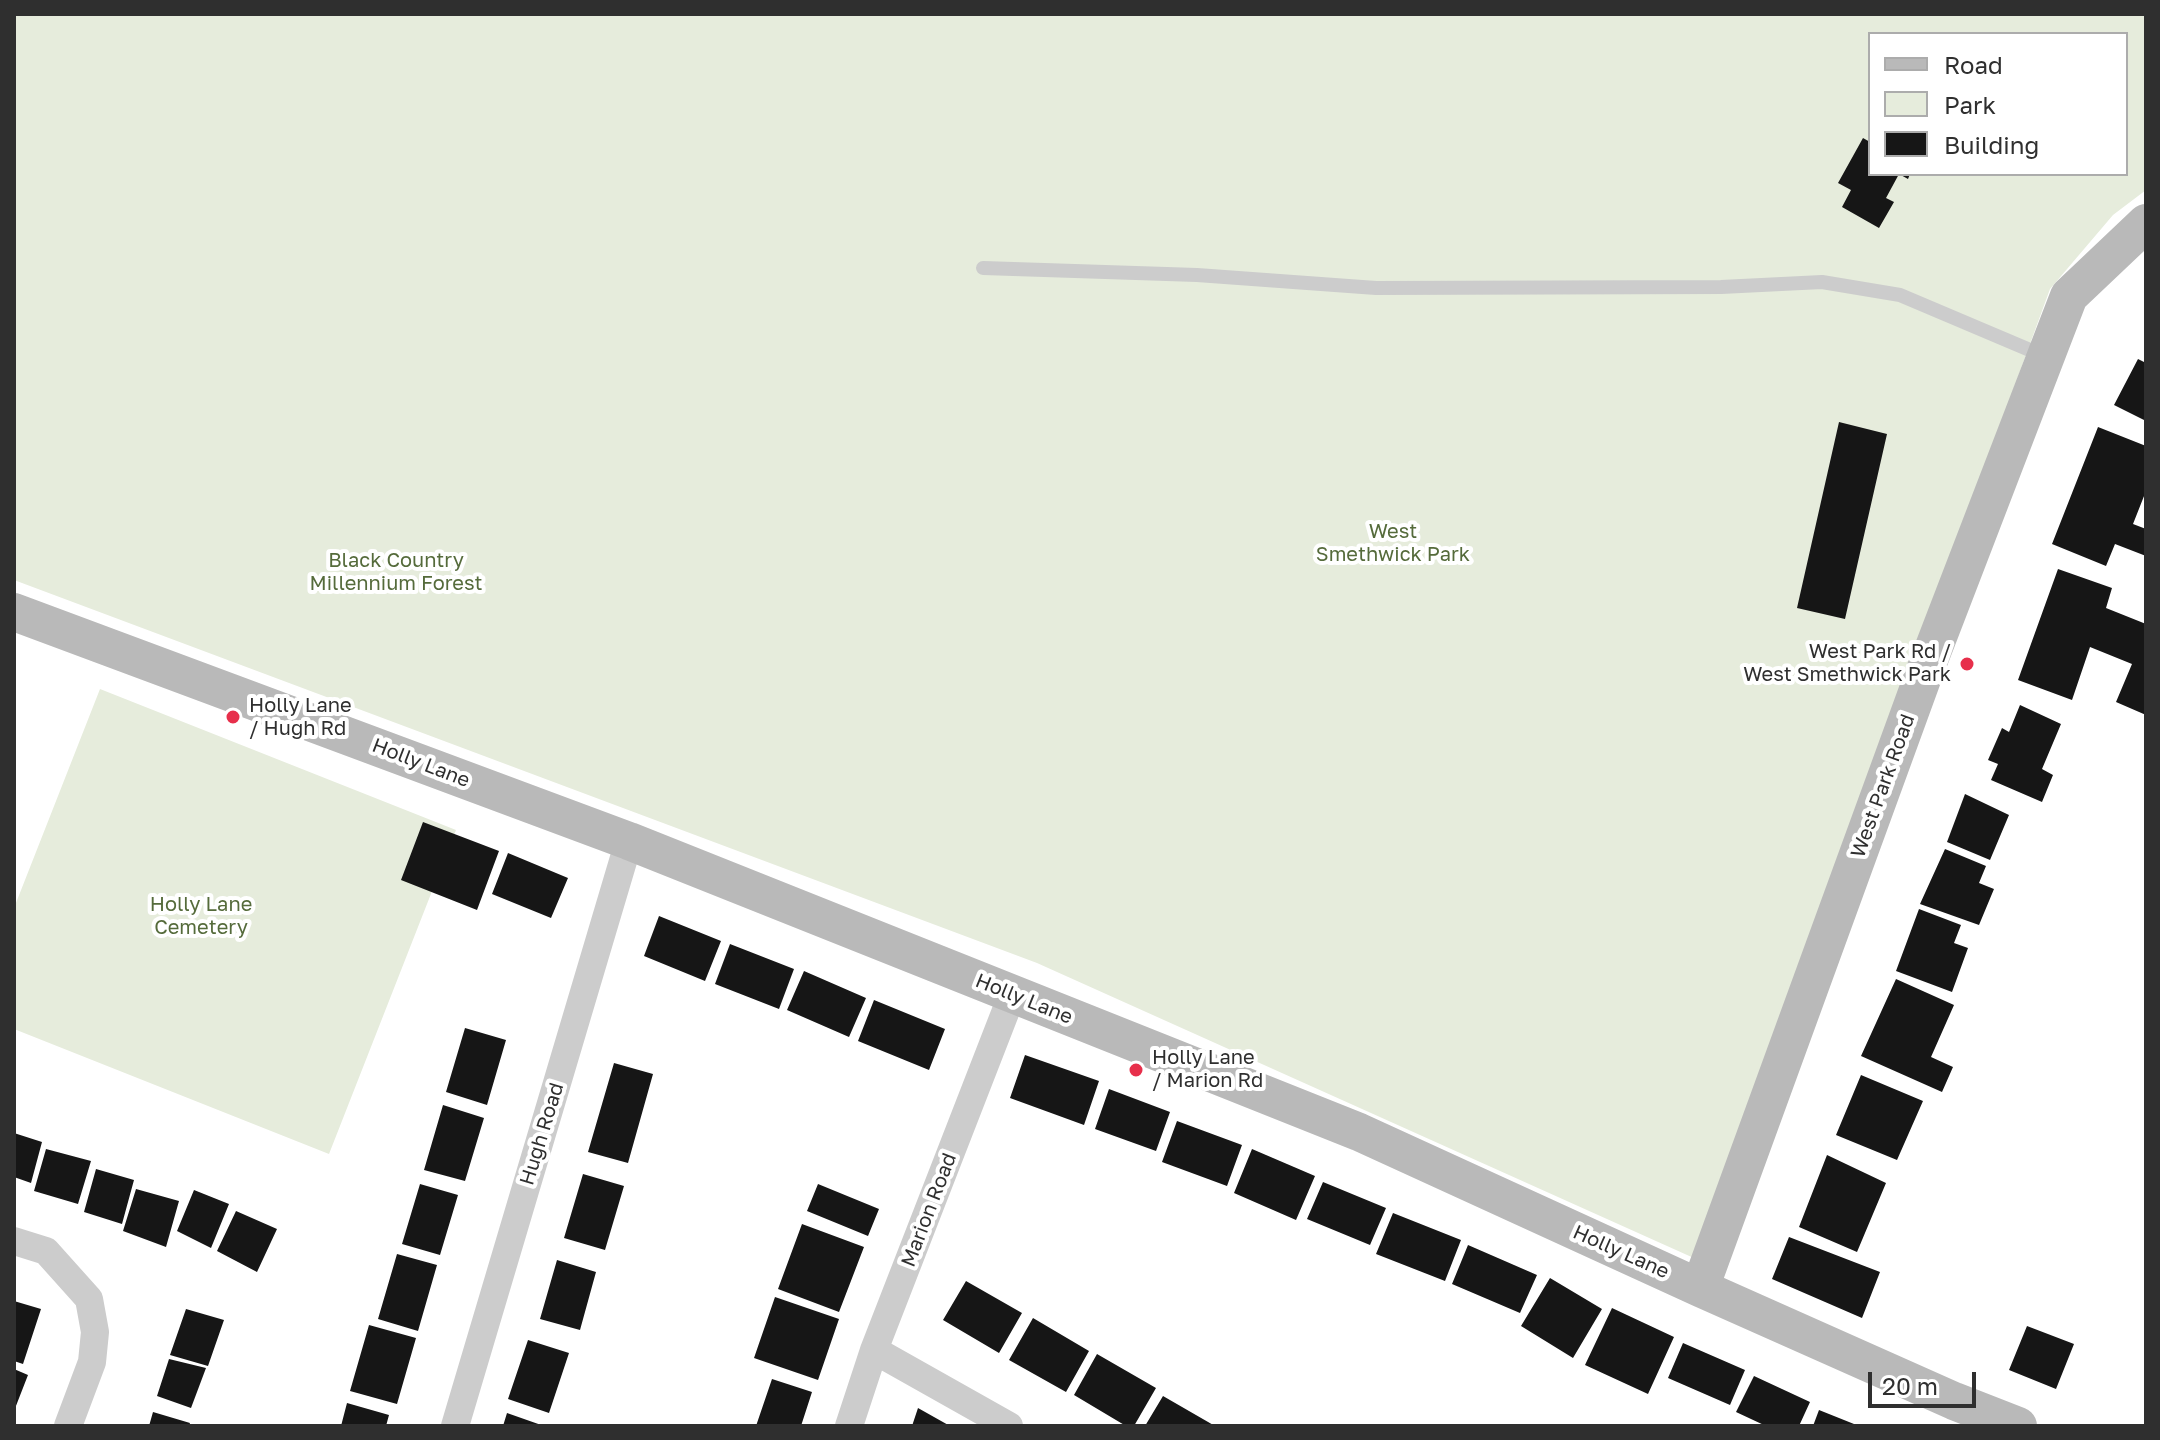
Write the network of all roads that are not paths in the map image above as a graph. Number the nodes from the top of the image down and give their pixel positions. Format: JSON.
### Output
{"nodes":[{"id":1,"x":2146,"y":223,"type":"edge"},
{"id":2,"x":983,"y":268,"type":"dead end"},
{"id":3,"x":2047,"y":357,"type":"junction"},
{"id":4,"x":14,"y":612,"type":"edge"},
{"id":5,"x":629,"y":841,"type":"junction"},
{"id":6,"x":1012,"y":995,"type":"junction"},
{"id":7,"x":14,"y":1241,"type":"edge"},
{"id":8,"x":1700,"y":1288,"type":"junction"},
{"id":9,"x":874,"y":1350,"type":"junction"},
{"id":10,"x":68,"y":1426,"type":"edge"},
{"id":11,"x":455,"y":1426,"type":"edge"},
{"id":12,"x":849,"y":1426,"type":"edge"},
{"id":13,"x":1009,"y":1426,"type":"edge"},
{"id":14,"x":2018,"y":1426,"type":"edge"}],
"edges":[{"from":1,"to":3,"type":"street","name":"West Park Road"},
{"from":2,"to":3,"type":"lane"},
{"from":3,"to":8,"type":"street","name":"West Park Road"},
{"from":4,"to":5,"type":"street","name":"Holly Lane"},
{"from":5,"to":6,"type":"street","name":"Holly Lane"},
{"from":5,"to":11,"type":"street","name":"Hugh Road"},
{"from":6,"to":8,"type":"street","name":"Holly Lane"},
{"from":6,"to":9,"type":"street","name":"Marion Road"},
{"from":7,"to":10,"type":"street"},
{"from":8,"to":14,"type":"street","name":"Holly Lane"},
{"from":9,"to":12,"type":"street","name":"Marion Road"},
{"from":9,"to":13,"type":"street"}]}
